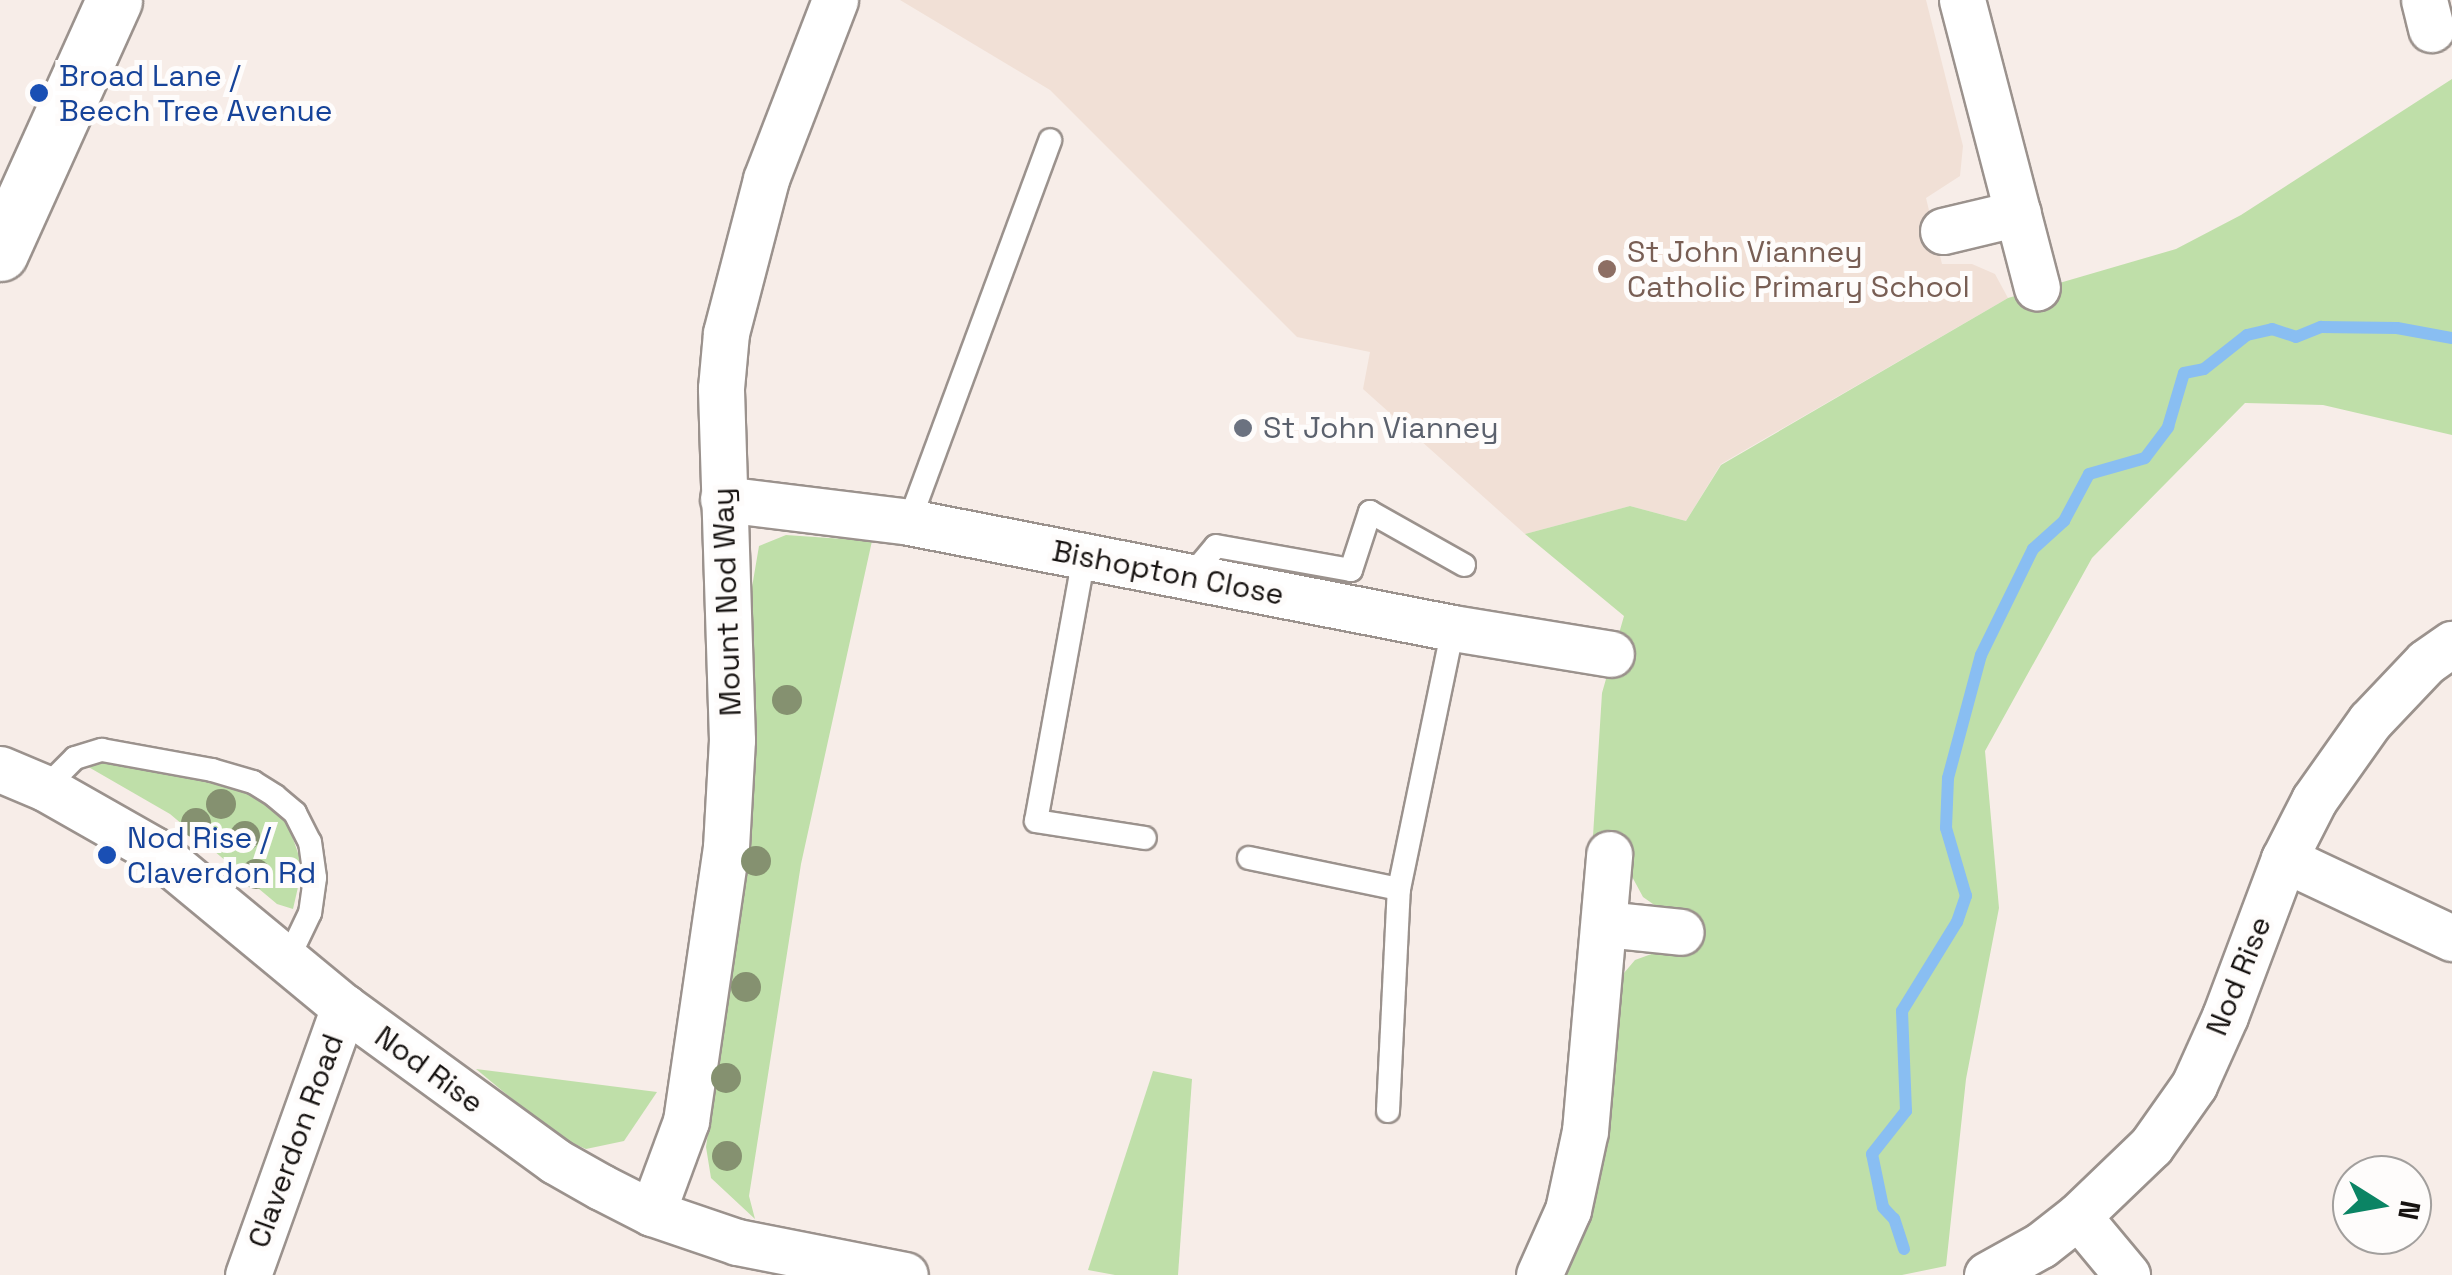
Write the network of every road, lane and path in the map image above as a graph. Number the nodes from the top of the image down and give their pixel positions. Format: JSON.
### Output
{"nodes":[{"id":1,"x":114,"y":0,"type":"edge"},
{"id":2,"x":835,"y":0,"type":"edge"},
{"id":3,"x":1962,"y":0,"type":"edge"},
{"id":4,"x":1050,"y":140,"type":"dead end"},
{"id":5,"x":2018,"y":213,"type":"junction"},
{"id":6,"x":1942,"y":231,"type":"dead end"},
{"id":7,"x":0,"y":254,"type":"edge"},
{"id":8,"x":2037,"y":287,"type":"dead end"},
{"id":9,"x":723,"y":499,"type":"junction"},
{"id":10,"x":910,"y":522,"type":"junction"},
{"id":11,"x":1084,"y":557,"type":"junction"},
{"id":12,"x":1464,"y":566,"type":"dead end"},
{"id":13,"x":1190,"y":577,"type":"junction"},
{"id":14,"x":1453,"y":628,"type":"junction"},
{"id":15,"x":2452,"y":644,"type":"edge"},
{"id":16,"x":1612,"y":654,"type":"dead end"},
{"id":17,"x":0,"y":770,"type":"edge"},
{"id":18,"x":45,"y":788,"type":"junction"},
{"id":19,"x":1145,"y":838,"type":"dead end"},
{"id":20,"x":1610,"y":854,"type":"dead end"},
{"id":21,"x":1249,"y":858,"type":"dead end"},
{"id":22,"x":2284,"y":859,"type":"junction"},
{"id":23,"x":1399,"y":889,"type":"junction"},
{"id":24,"x":1604,"y":924,"type":"junction"},
{"id":25,"x":1681,"y":932,"type":"dead end"},
{"id":26,"x":2452,"y":938,"type":"edge"},
{"id":27,"x":288,"y":959,"type":"junction"},
{"id":28,"x":344,"y":1007,"type":"junction"},
{"id":29,"x":1388,"y":1112,"type":"dead end"},
{"id":30,"x":652,"y":1214,"type":"junction"},
{"id":31,"x":2078,"y":1216,"type":"junction"},
{"id":32,"x":248,"y":1275,"type":"edge"},
{"id":33,"x":905,"y":1275,"type":"edge"},
{"id":34,"x":1539,"y":1275,"type":"edge"},
{"id":35,"x":1988,"y":1275,"type":"edge"},
{"id":36,"x":2127,"y":1275,"type":"edge"}],
"edges":[{"from":1,"to":7,"type":"street"},
{"from":2,"to":9,"type":"street","name":"Mount Nod Way"},
{"from":3,"to":5,"type":"street"},
{"from":4,"to":10,"type":"lane"},
{"from":5,"to":6,"type":"street"},
{"from":5,"to":8,"type":"street"},
{"from":9,"to":10,"type":"street","name":"Bishopton Close"},
{"from":9,"to":30,"type":"street","name":"Mount Nod Way"},
{"from":10,"to":11,"type":"street","name":"Bishopton Close"},
{"from":11,"to":13,"type":"street","name":"Bishopton Close"},
{"from":11,"to":19,"type":"lane"},
{"from":12,"to":13,"type":"lane"},
{"from":13,"to":14,"type":"street","name":"Bishopton Close"},
{"from":14,"to":16,"type":"street","name":"Bishopton Close"},
{"from":14,"to":23,"type":"lane"},
{"from":15,"to":22,"type":"street","name":"Nod Rise"},
{"from":17,"to":18,"type":"street","name":"Nod Rise"},
{"from":18,"to":27,"type":"street","name":"Nod Rise"},
{"from":18,"to":27,"type":"lane"},
{"from":20,"to":24,"type":"street"},
{"from":21,"to":23,"type":"lane"},
{"from":22,"to":26,"type":"street"},
{"from":22,"to":31,"type":"street","name":"Nod Rise"},
{"from":23,"to":29,"type":"lane"},
{"from":24,"to":25,"type":"street"},
{"from":24,"to":34,"type":"street"},
{"from":27,"to":28,"type":"street","name":"Nod Rise"},
{"from":28,"to":30,"type":"street","name":"Nod Rise"},
{"from":28,"to":32,"type":"street","name":"Claverdon Road"},
{"from":30,"to":33,"type":"street","name":"Nod Rise"},
{"from":31,"to":35,"type":"street","name":"Nod Rise"},
{"from":31,"to":36,"type":"street"}]}
